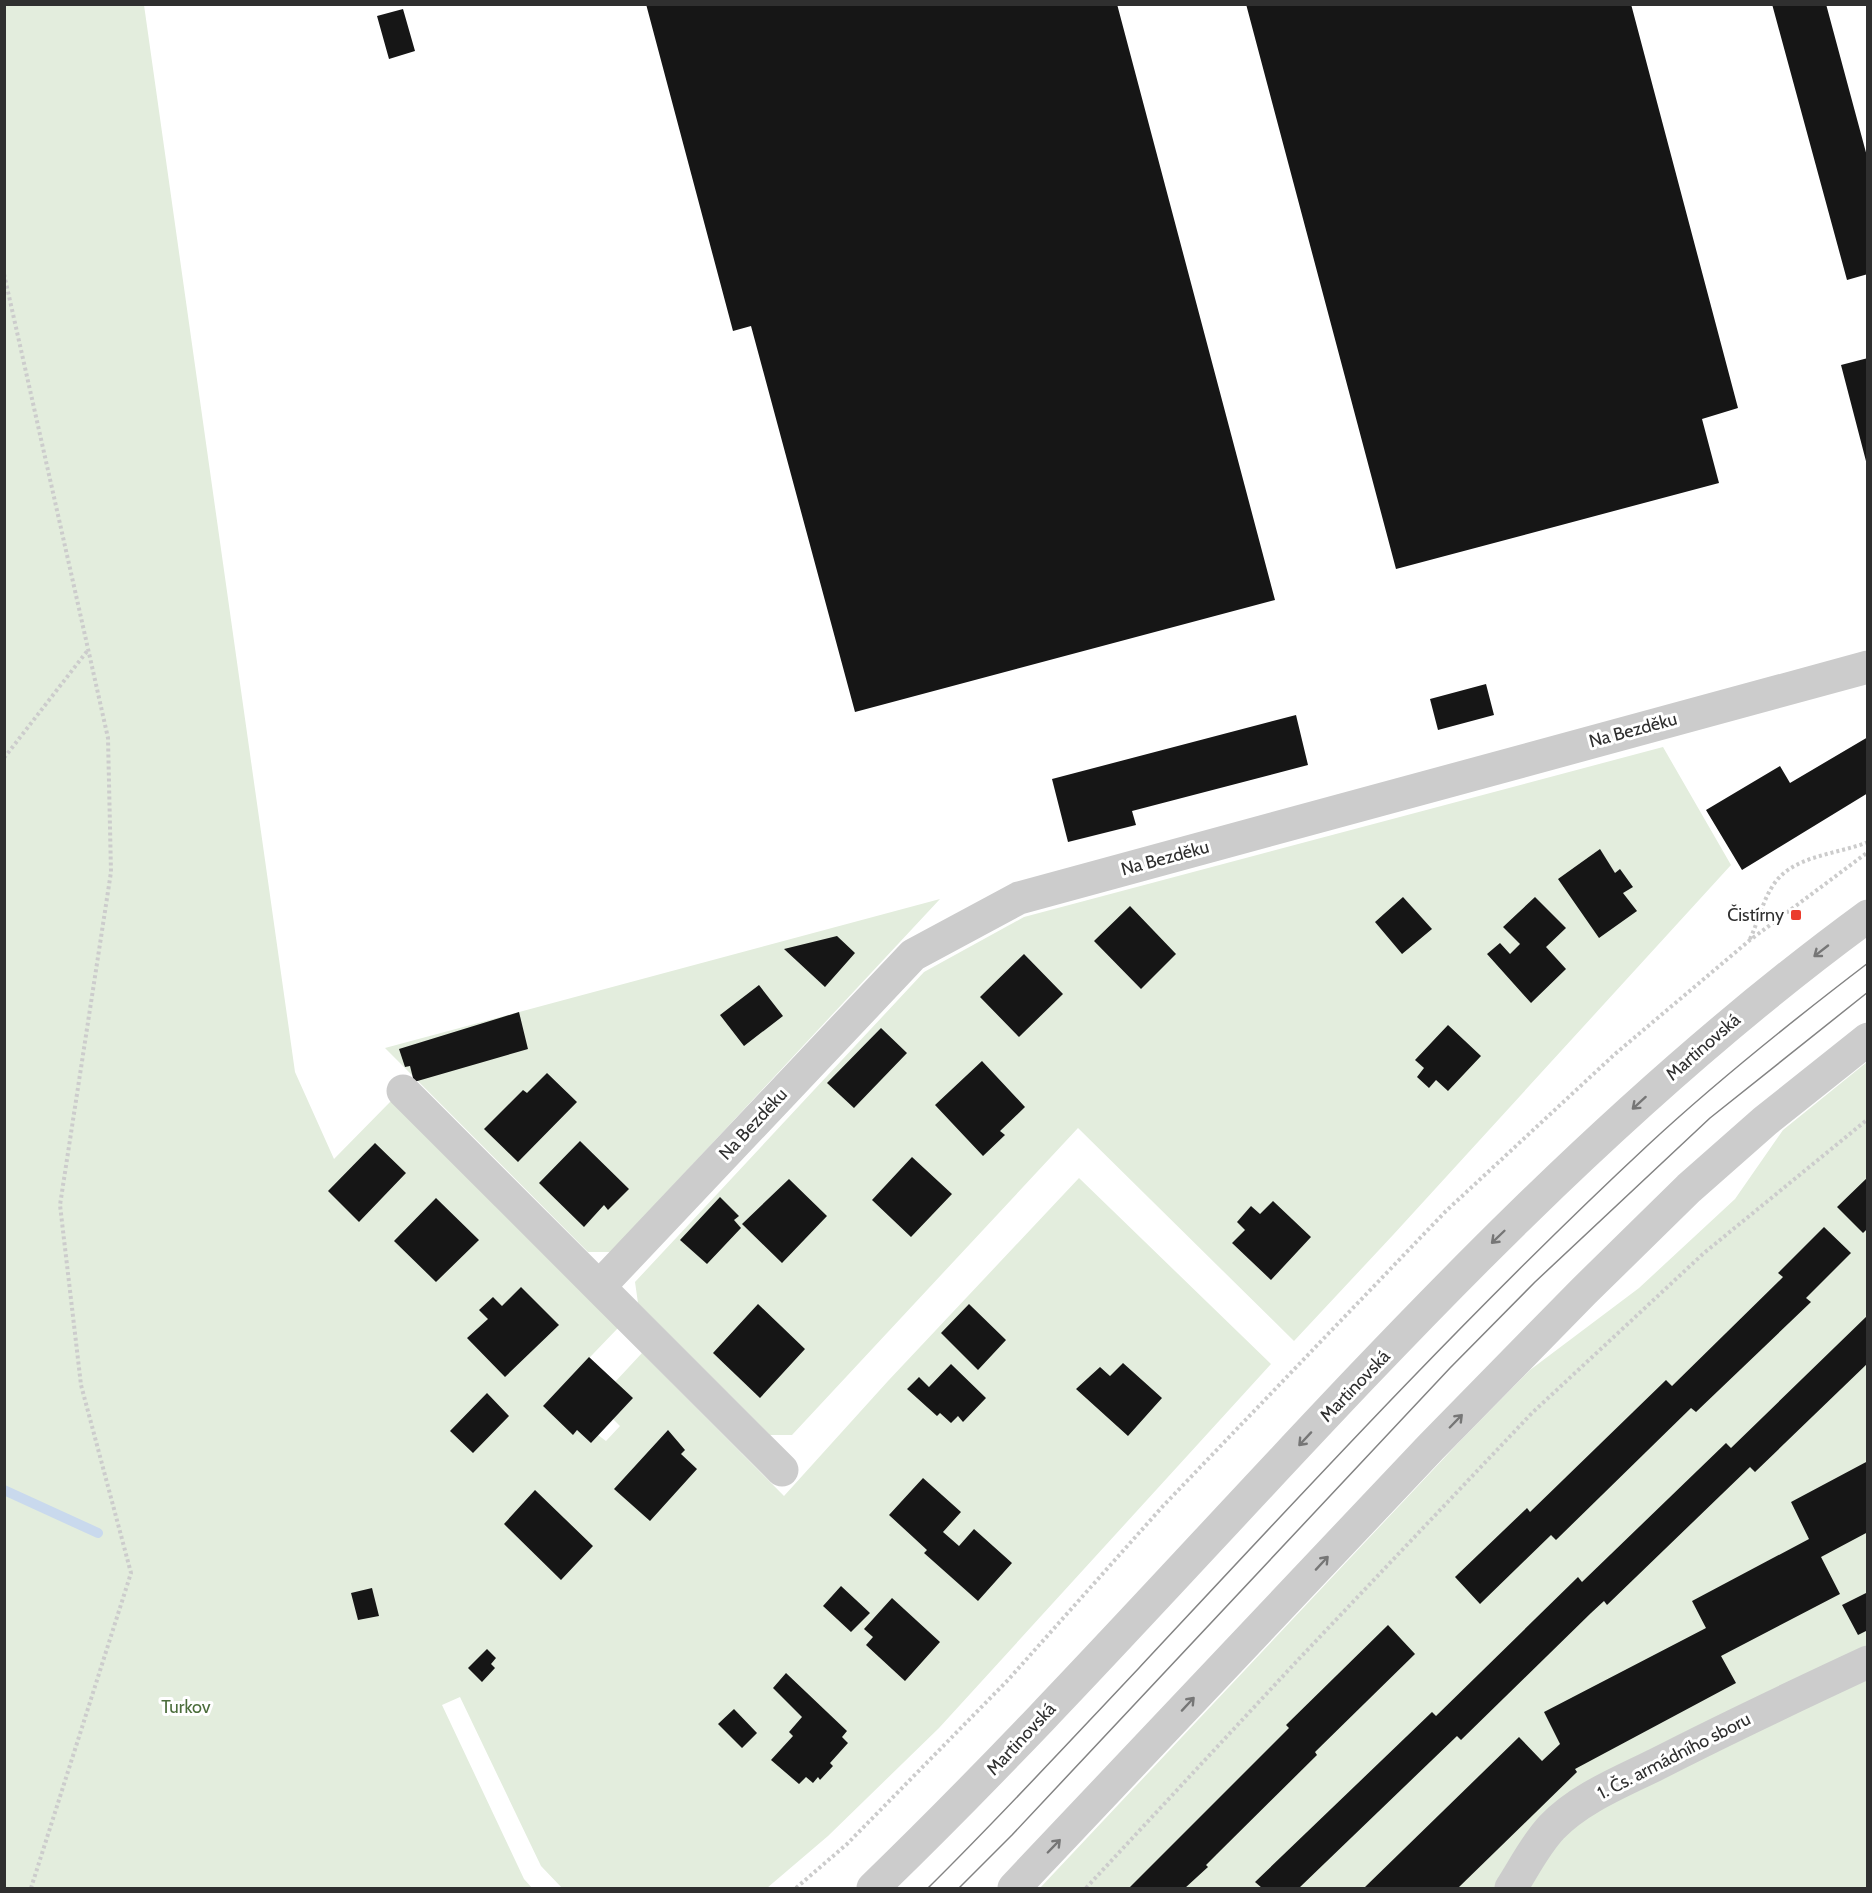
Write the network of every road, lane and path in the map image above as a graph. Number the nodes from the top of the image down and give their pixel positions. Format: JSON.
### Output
{"nodes":[{"id":1,"x":4,"y":274,"type":"edge"},
{"id":2,"x":88,"y":649,"type":"junction"},
{"id":3,"x":1868,"y":668,"type":"edge"},
{"id":4,"x":4,"y":758,"type":"edge"},
{"id":5,"x":1868,"y":842,"type":"edge"},
{"id":6,"x":1868,"y":852,"type":"edge"},
{"id":7,"x":1868,"y":915,"type":"edge"},
{"id":8,"x":1750,"y":940,"type":"junction"},
{"id":9,"x":1868,"y":1039,"type":"edge"},
{"id":10,"x":403,"y":1091,"type":"dead end"},
{"id":11,"x":1868,"y":1119,"type":"edge"},
{"id":12,"x":599,"y":1287,"type":"junction"},
{"id":13,"x":782,"y":1470,"type":"dead end"},
{"id":14,"x":1868,"y":1662,"type":"edge"},
{"id":15,"x":31,"y":1888,"type":"edge"},
{"id":16,"x":796,"y":1888,"type":"edge"},
{"id":17,"x":873,"y":1888,"type":"edge"},
{"id":18,"x":1014,"y":1888,"type":"edge"},
{"id":19,"x":1086,"y":1888,"type":"edge"},
{"id":20,"x":1511,"y":1888,"type":"edge"}],
"edges":[{"from":1,"to":2,"type":"path"},
{"from":2,"to":4,"type":"path"},
{"from":2,"to":15,"type":"path"},
{"from":3,"to":12,"type":"street","name":"Na Bezděku"},
{"from":5,"to":8,"type":"path"},
{"from":6,"to":8,"type":"path"},
{"from":7,"to":17,"type":"street","name":"Martinovská","one_way":true},
{"from":8,"to":16,"type":"path"},
{"from":18,"to":9,"type":"street","one_way":true},
{"from":10,"to":12,"type":"street"},
{"from":11,"to":19,"type":"path"},
{"from":12,"to":13,"type":"street"},
{"from":14,"to":20,"type":"street","name":"1. Čs. armádního sboru"}]}
